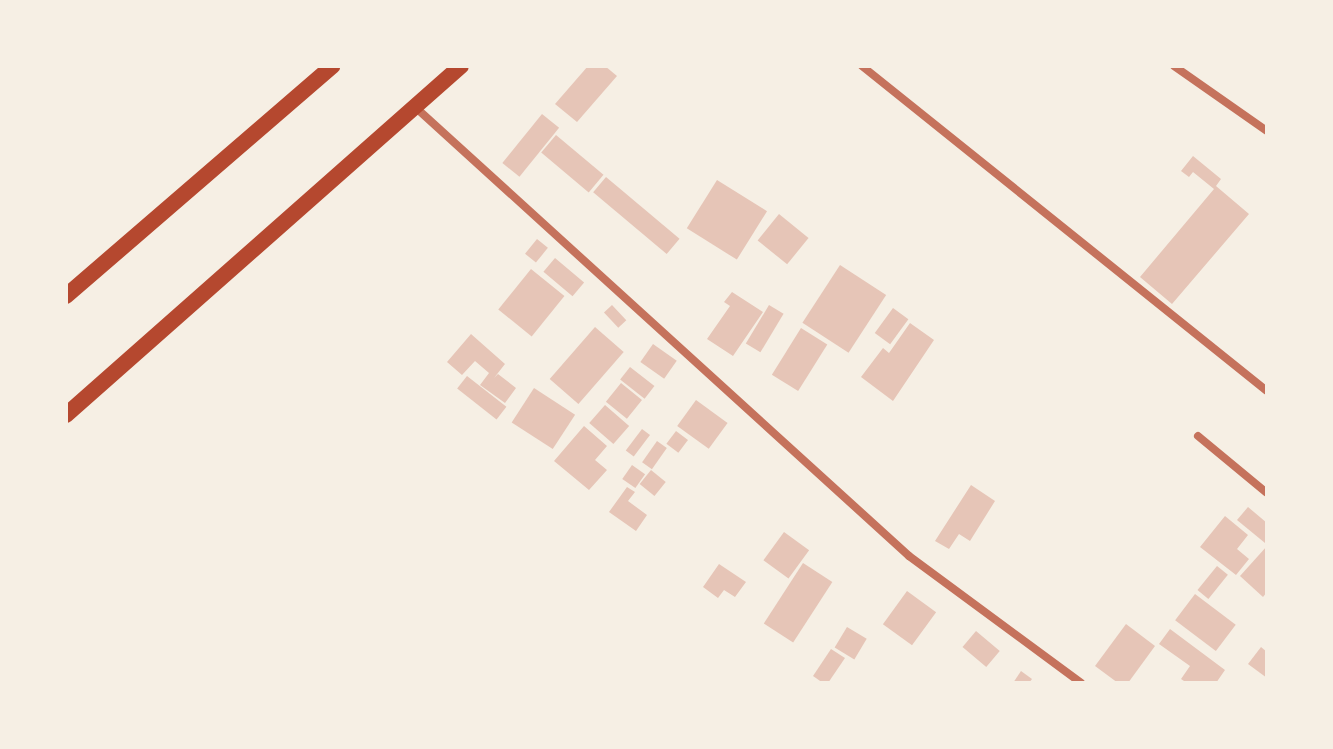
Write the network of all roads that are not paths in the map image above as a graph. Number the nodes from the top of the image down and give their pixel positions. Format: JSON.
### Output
{"nodes":[{"id":1,"x":332,"y":66,"type":"edge"},
{"id":2,"x":461,"y":66,"type":"edge"},
{"id":3,"x":862,"y":66,"type":"edge"},
{"id":4,"x":1174,"y":66,"type":"edge"},
{"id":5,"x":413,"y":105,"type":"junction"},
{"id":6,"x":1267,"y":131,"type":"edge"},
{"id":7,"x":66,"y":296,"type":"edge"},
{"id":8,"x":1267,"y":391,"type":"edge"},
{"id":9,"x":66,"y":415,"type":"edge"},
{"id":10,"x":1198,"y":436,"type":"dead end"},
{"id":11,"x":1267,"y":493,"type":"edge"},
{"id":12,"x":1081,"y":683,"type":"edge"}],
"edges":[{"from":1,"to":7,"type":"main road"},
{"from":2,"to":5,"type":"main road"},
{"from":3,"to":8,"type":"street"},
{"from":4,"to":6,"type":"street"},
{"from":5,"to":9,"type":"main road"},
{"from":5,"to":12,"type":"street"},
{"from":10,"to":11,"type":"street"}]}
